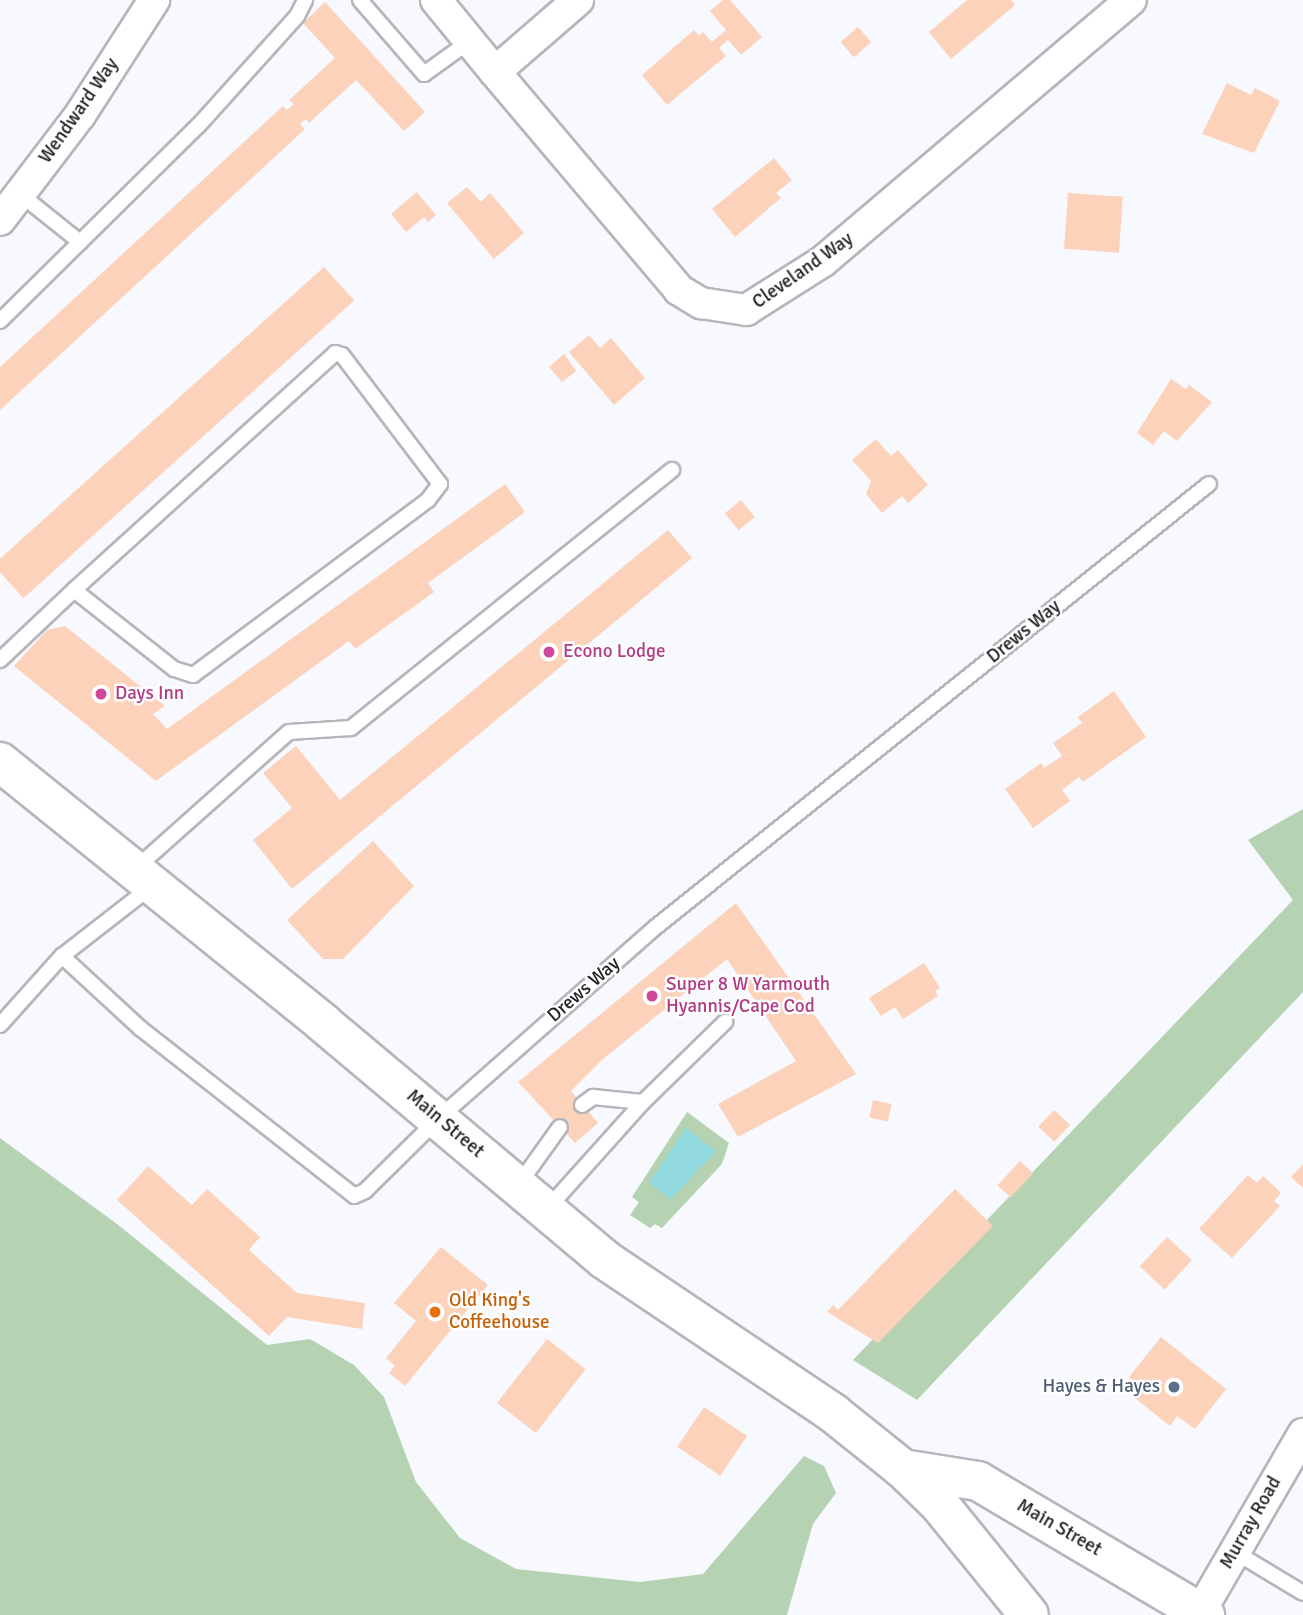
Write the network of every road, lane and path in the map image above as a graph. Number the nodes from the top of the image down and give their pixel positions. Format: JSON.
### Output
{"nodes":[{"id":1,"x":154,"y":0,"type":"edge"},
{"id":2,"x":305,"y":0,"type":"edge"},
{"id":3,"x":360,"y":0,"type":"edge"},
{"id":4,"x":436,"y":0,"type":"edge"},
{"id":5,"x":578,"y":0,"type":"edge"},
{"id":6,"x":1131,"y":0,"type":"edge"},
{"id":7,"x":470,"y":41,"type":"junction"},
{"id":8,"x":495,"y":72,"type":"junction"},
{"id":9,"x":20,"y":194,"type":"junction"},
{"id":10,"x":0,"y":220,"type":"edge"},
{"id":11,"x":80,"y":242,"type":"junction"},
{"id":12,"x":0,"y":321,"type":"edge"},
{"id":13,"x":672,"y":470,"type":"dead end"},
{"id":14,"x":1209,"y":484,"type":"dead end"},
{"id":15,"x":74,"y":590,"type":"junction"},
{"id":16,"x":0,"y":660,"type":"edge"},
{"id":17,"x":0,"y":762,"type":"edge"},
{"id":18,"x":144,"y":877,"type":"junction"},
{"id":19,"x":62,"y":957,"type":"junction"},
{"id":20,"x":725,"y":1022,"type":"dead end"},
{"id":21,"x":0,"y":1025,"type":"edge"},
{"id":22,"x":643,"y":1102,"type":"junction"},
{"id":23,"x":582,"y":1105,"type":"dead end"},
{"id":24,"x":439,"y":1118,"type":"junction"},
{"id":25,"x":560,"y":1127,"type":"dead end"},
{"id":26,"x":518,"y":1186,"type":"junction"},
{"id":27,"x":546,"y":1210,"type":"junction"},
{"id":28,"x":1303,"y":1434,"type":"edge"},
{"id":29,"x":903,"y":1469,"type":"junction"},
{"id":30,"x":1235,"y":1552,"type":"junction"},
{"id":31,"x":1303,"y":1592,"type":"edge"},
{"id":32,"x":1202,"y":1613,"type":"edge"},
{"id":33,"x":1029,"y":1615,"type":"edge"}],
"edges":[{"from":1,"to":9,"type":"street","name":"Wendward Way"},
{"from":2,"to":11,"type":"lane"},
{"from":3,"to":7,"type":"lane"},
{"from":4,"to":7,"type":"street","name":"Cleveland Way"},
{"from":5,"to":8,"type":"street"},
{"from":6,"to":8,"type":"street","name":"Cleveland Way"},
{"from":7,"to":8,"type":"street","name":"Cleveland Way"},
{"from":9,"to":10,"type":"street","name":"Wendward Way"},
{"from":9,"to":11,"type":"lane"},
{"from":11,"to":12,"type":"lane"},
{"from":13,"to":18,"type":"lane"},
{"from":14,"to":24,"type":"lane","name":"Drews Way"},
{"from":15,"to":15,"type":"lane"},
{"from":15,"to":16,"type":"lane"},
{"from":17,"to":18,"type":"main road","name":"Main Street"},
{"from":18,"to":19,"type":"lane"},
{"from":18,"to":24,"type":"main road","name":"Main Street"},
{"from":19,"to":21,"type":"lane"},
{"from":19,"to":24,"type":"lane","name":"Drews Way"},
{"from":20,"to":22,"type":"lane"},
{"from":22,"to":23,"type":"lane"},
{"from":22,"to":27,"type":"lane"},
{"from":24,"to":26,"type":"main road","name":"Main Street"},
{"from":25,"to":26,"type":"lane"},
{"from":26,"to":27,"type":"main road","name":"Main Street"},
{"from":27,"to":29,"type":"main road","name":"Main Street"},
{"from":28,"to":30,"type":"street","name":"Murray Road"},
{"from":29,"to":32,"type":"main road","name":"Main Street"},
{"from":29,"to":33,"type":"main road","name":"Main Street"},
{"from":30,"to":31,"type":"lane"},
{"from":30,"to":32,"type":"street","name":"Murray Road"}]}
